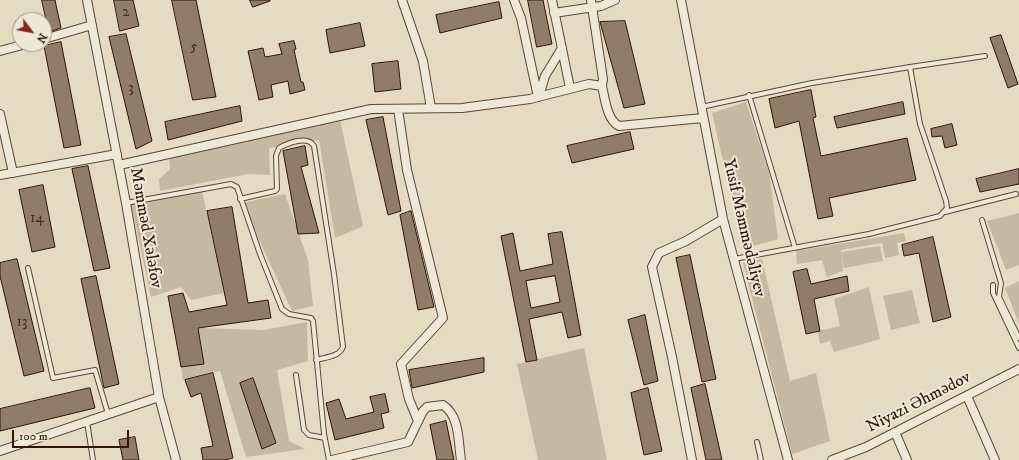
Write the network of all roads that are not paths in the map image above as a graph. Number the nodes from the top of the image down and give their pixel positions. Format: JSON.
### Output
{"nodes":[{"id":1,"x":87,"y":0,"type":"edge"},
{"id":2,"x":402,"y":0,"type":"edge"},
{"id":3,"x":514,"y":0,"type":"edge"},
{"id":4,"x":552,"y":0,"type":"edge"},
{"id":5,"x":615,"y":0,"type":"edge"},
{"id":6,"x":681,"y":0,"type":"edge"},
{"id":7,"x":591,"y":4,"type":"edge"},
{"id":8,"x":554,"y":14,"type":"junction"},
{"id":9,"x":92,"y":25,"type":"junction"},
{"id":10,"x":52,"y":37,"type":"edge"},
{"id":11,"x":12,"y":48,"type":"edge"},
{"id":12,"x":562,"y":48,"type":"junction"},
{"id":13,"x":0,"y":51,"type":"edge"},
{"id":14,"x":985,"y":56,"type":"dead end"},
{"id":15,"x":910,"y":67,"type":"junction"},
{"id":16,"x":602,"y":86,"type":"junction"},
{"id":17,"x":570,"y":88,"type":"junction"},
{"id":18,"x":749,"y":95,"type":"junction"},
{"id":19,"x":538,"y":97,"type":"junction"},
{"id":20,"x":701,"y":107,"type":"junction"},
{"id":21,"x":431,"y":108,"type":"junction"},
{"id":22,"x":398,"y":109,"type":"junction"},
{"id":23,"x":0,"y":114,"type":"edge"},
{"id":24,"x":703,"y":118,"type":"junction"},
{"id":25,"x":117,"y":154,"type":"junction"},
{"id":26,"x":118,"y":165,"type":"junction"},
{"id":27,"x":13,"y":173,"type":"junction"},
{"id":28,"x":0,"y":175,"type":"edge"},
{"id":29,"x":1016,"y":194,"type":"dead end"},
{"id":30,"x":240,"y":199,"type":"junction"},
{"id":31,"x":126,"y":203,"type":"junction"},
{"id":32,"x":945,"y":212,"type":"junction"},
{"id":33,"x":723,"y":219,"type":"junction"},
{"id":34,"x":982,"y":220,"type":"dead end"},
{"id":35,"x":795,"y":248,"type":"junction"},
{"id":36,"x":734,"y":259,"type":"junction"},
{"id":37,"x":28,"y":268,"type":"dead end"},
{"id":38,"x":993,"y":285,"type":"dead end"},
{"id":39,"x":1019,"y":338,"type":"edge"},
{"id":40,"x":1019,"y":348,"type":"edge"},
{"id":41,"x":316,"y":360,"type":"junction"},
{"id":42,"x":1019,"y":370,"type":"edge"},
{"id":43,"x":296,"y":375,"type":"dead end"},
{"id":44,"x":967,"y":396,"type":"junction"},
{"id":45,"x":159,"y":397,"type":"junction"},
{"id":46,"x":108,"y":415,"type":"junction"},
{"id":47,"x":418,"y":421,"type":"junction"},
{"id":48,"x":87,"y":422,"type":"junction"},
{"id":49,"x":895,"y":432,"type":"junction"},
{"id":50,"x":325,"y":438,"type":"junction"},
{"id":51,"x":757,"y":442,"type":"dead end"},
{"id":52,"x":0,"y":451,"type":"edge"},
{"id":53,"x":848,"y":457,"type":"edge"},
{"id":54,"x":93,"y":460,"type":"edge"},
{"id":55,"x":176,"y":460,"type":"edge"},
{"id":56,"x":329,"y":460,"type":"edge"},
{"id":57,"x":332,"y":460,"type":"edge"},
{"id":58,"x":461,"y":460,"type":"edge"},
{"id":59,"x":692,"y":460,"type":"edge"},
{"id":60,"x":761,"y":460,"type":"edge"},
{"id":61,"x":788,"y":460,"type":"edge"},
{"id":62,"x":832,"y":460,"type":"edge"},
{"id":63,"x":907,"y":460,"type":"edge"},
{"id":64,"x":995,"y":460,"type":"edge"}],
"edges":[{"from":1,"to":9,"type":"street","name":"Məmməd Xələfov"},
{"from":2,"to":21,"type":"street"},
{"from":3,"to":19,"type":"street"},
{"from":4,"to":8,"type":"street"},
{"from":5,"to":7,"type":"street"},
{"from":6,"to":20,"type":"street","name":"Yusif Məmmədəliyev"},
{"from":7,"to":8,"type":"street"},
{"from":7,"to":16,"type":"street"},
{"from":8,"to":12,"type":"street"},
{"from":9,"to":10,"type":"street"},
{"from":9,"to":25,"type":"street","name":"Məmməd Xələfov"},
{"from":11,"to":13,"type":"street"},
{"from":12,"to":17,"type":"street"},
{"from":12,"to":19,"type":"street"},
{"from":14,"to":15,"type":"lane"},
{"from":15,"to":18,"type":"lane"},
{"from":15,"to":32,"type":"lane"},
{"from":16,"to":17,"type":"street"},
{"from":16,"to":24,"type":"street"},
{"from":17,"to":19,"type":"street"},
{"from":18,"to":20,"type":"lane"},
{"from":18,"to":35,"type":"lane"},
{"from":19,"to":21,"type":"street"},
{"from":20,"to":24,"type":"street","name":"Yusif Məmmədəliyev"},
{"from":21,"to":22,"type":"street"},
{"from":22,"to":26,"type":"street"},
{"from":22,"to":47,"type":"street"},
{"from":23,"to":27,"type":"street"},
{"from":24,"to":33,"type":"street","name":"Yusif Məmmədəliyev"},
{"from":25,"to":26,"type":"street","name":"Məmməd Xələfov"},
{"from":25,"to":27,"type":"street"},
{"from":26,"to":31,"type":"street","name":"Məmməd Xələfov"},
{"from":27,"to":28,"type":"street"},
{"from":29,"to":32,"type":"lane"},
{"from":30,"to":31,"type":"lane"},
{"from":30,"to":41,"type":"lane"},
{"from":30,"to":41,"type":"lane"},
{"from":31,"to":45,"type":"street","name":"Məmməd Xələfov"},
{"from":32,"to":35,"type":"lane"},
{"from":33,"to":36,"type":"street","name":"Yusif Məmmədəliyev"},
{"from":33,"to":59,"type":"street"},
{"from":34,"to":39,"type":"lane"},
{"from":35,"to":36,"type":"lane"},
{"from":36,"to":61,"type":"street","name":"Yusif Məmmədəliyev"},
{"from":37,"to":46,"type":"lane"},
{"from":38,"to":40,"type":"lane"},
{"from":41,"to":50,"type":"lane"},
{"from":42,"to":44,"type":"street","name":"Niyazi Əhmədov"},
{"from":43,"to":50,"type":"lane"},
{"from":44,"to":49,"type":"street","name":"Niyazi Əhmədov"},
{"from":44,"to":64,"type":"street"},
{"from":45,"to":46,"type":"street"},
{"from":45,"to":55,"type":"street","name":"Məmməd Xələfov"},
{"from":46,"to":48,"type":"street"},
{"from":47,"to":57,"type":"street"},
{"from":47,"to":58,"type":"street"},
{"from":48,"to":52,"type":"street"},
{"from":48,"to":54,"type":"lane"},
{"from":49,"to":53,"type":"street","name":"Niyazi Əhmədov"},
{"from":49,"to":63,"type":"street"},
{"from":50,"to":56,"type":"lane"},
{"from":51,"to":60,"type":"lane"},
{"from":53,"to":62,"type":"street","name":"Niyazi Əhmədov"}]}
